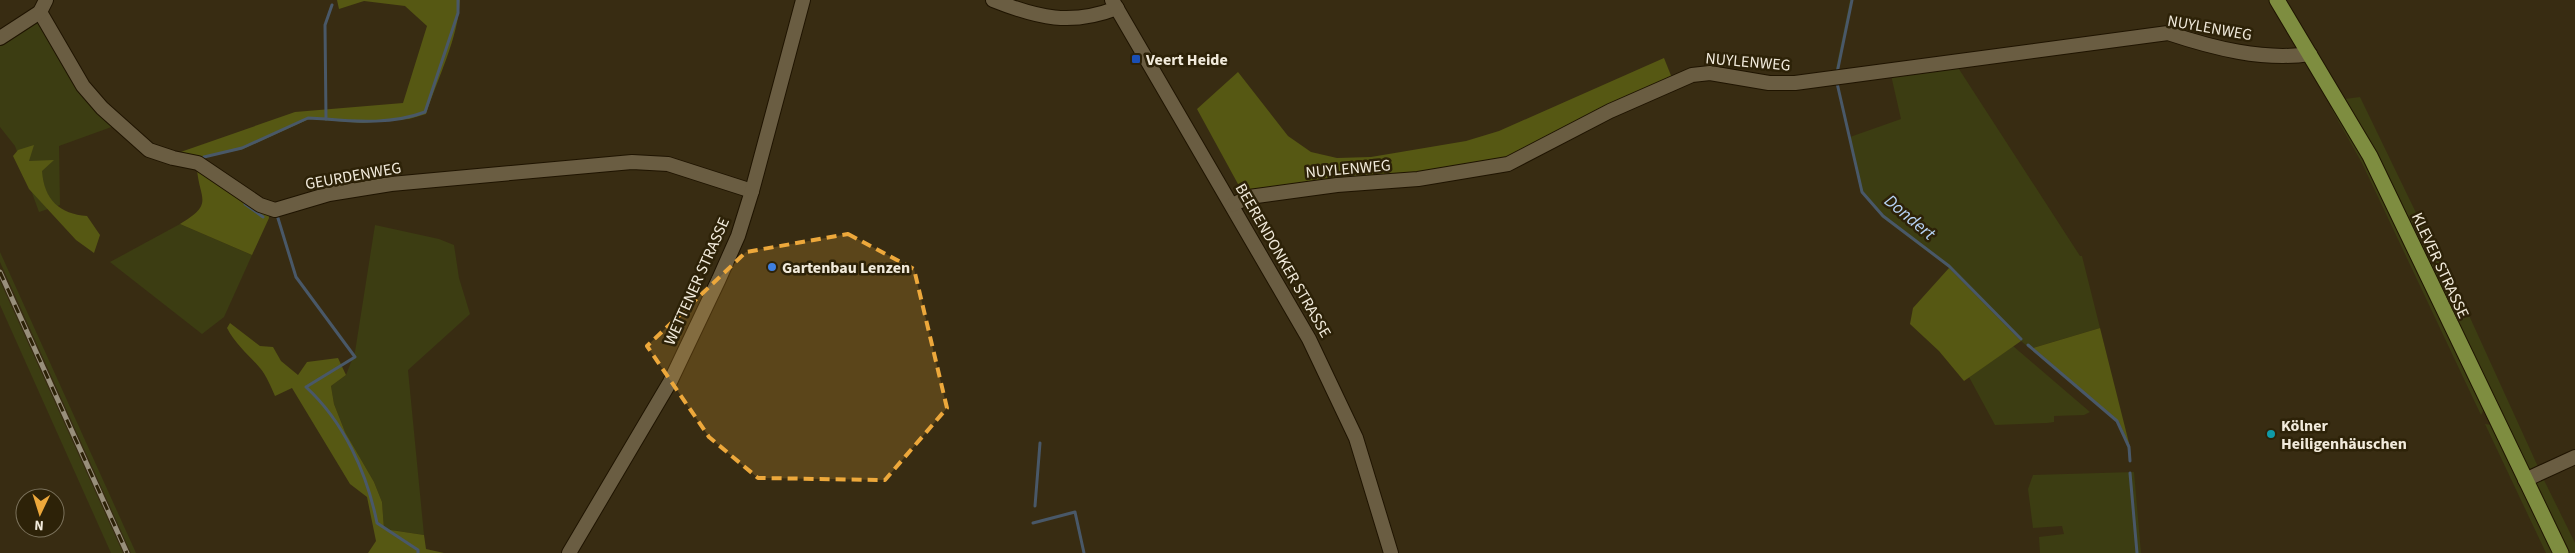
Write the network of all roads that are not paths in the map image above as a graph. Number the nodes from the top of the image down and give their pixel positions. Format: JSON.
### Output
{"nodes":[{"id":1,"x":803,"y":0,"type":"edge"},
{"id":2,"x":993,"y":0,"type":"edge"},
{"id":3,"x":2277,"y":0,"type":"edge"},
{"id":4,"x":1115,"y":4,"type":"edge"},
{"id":5,"x":43,"y":6,"type":"edge"},
{"id":6,"x":0,"y":38,"type":"edge"},
{"id":7,"x":2310,"y":54,"type":"junction"},
{"id":8,"x":752,"y":191,"type":"junction"},
{"id":9,"x":1232,"y":205,"type":"junction"},
{"id":10,"x":2575,"y":457,"type":"edge"},
{"id":11,"x":2525,"y":480,"type":"junction"},
{"id":12,"x":568,"y":553,"type":"edge"},
{"id":13,"x":1392,"y":553,"type":"edge"},
{"id":14,"x":2561,"y":553,"type":"edge"}],
"edges":[{"from":1,"to":8,"type":"street","name":"WETTENER STRASSE"},
{"from":2,"to":4,"type":"street"},
{"from":3,"to":7,"type":"main road","name":"KLEVER STRASSE"},
{"from":4,"to":9,"type":"street","name":"BEERENDONKER STRASSE"},
{"from":5,"to":6,"type":"street"},
{"from":5,"to":8,"type":"street","name":"GEURDENWEG"},
{"from":7,"to":9,"type":"street","name":"NUYLENWEG"},
{"from":7,"to":11,"type":"main road","name":"KLEVER STRASSE"},
{"from":8,"to":12,"type":"street","name":"WETTENER STRASSE"},
{"from":9,"to":13,"type":"street","name":"BEERENDONKER STRASSE"},
{"from":10,"to":11,"type":"street"},
{"from":11,"to":14,"type":"main road","name":"KLEVER STRASSE"}]}
